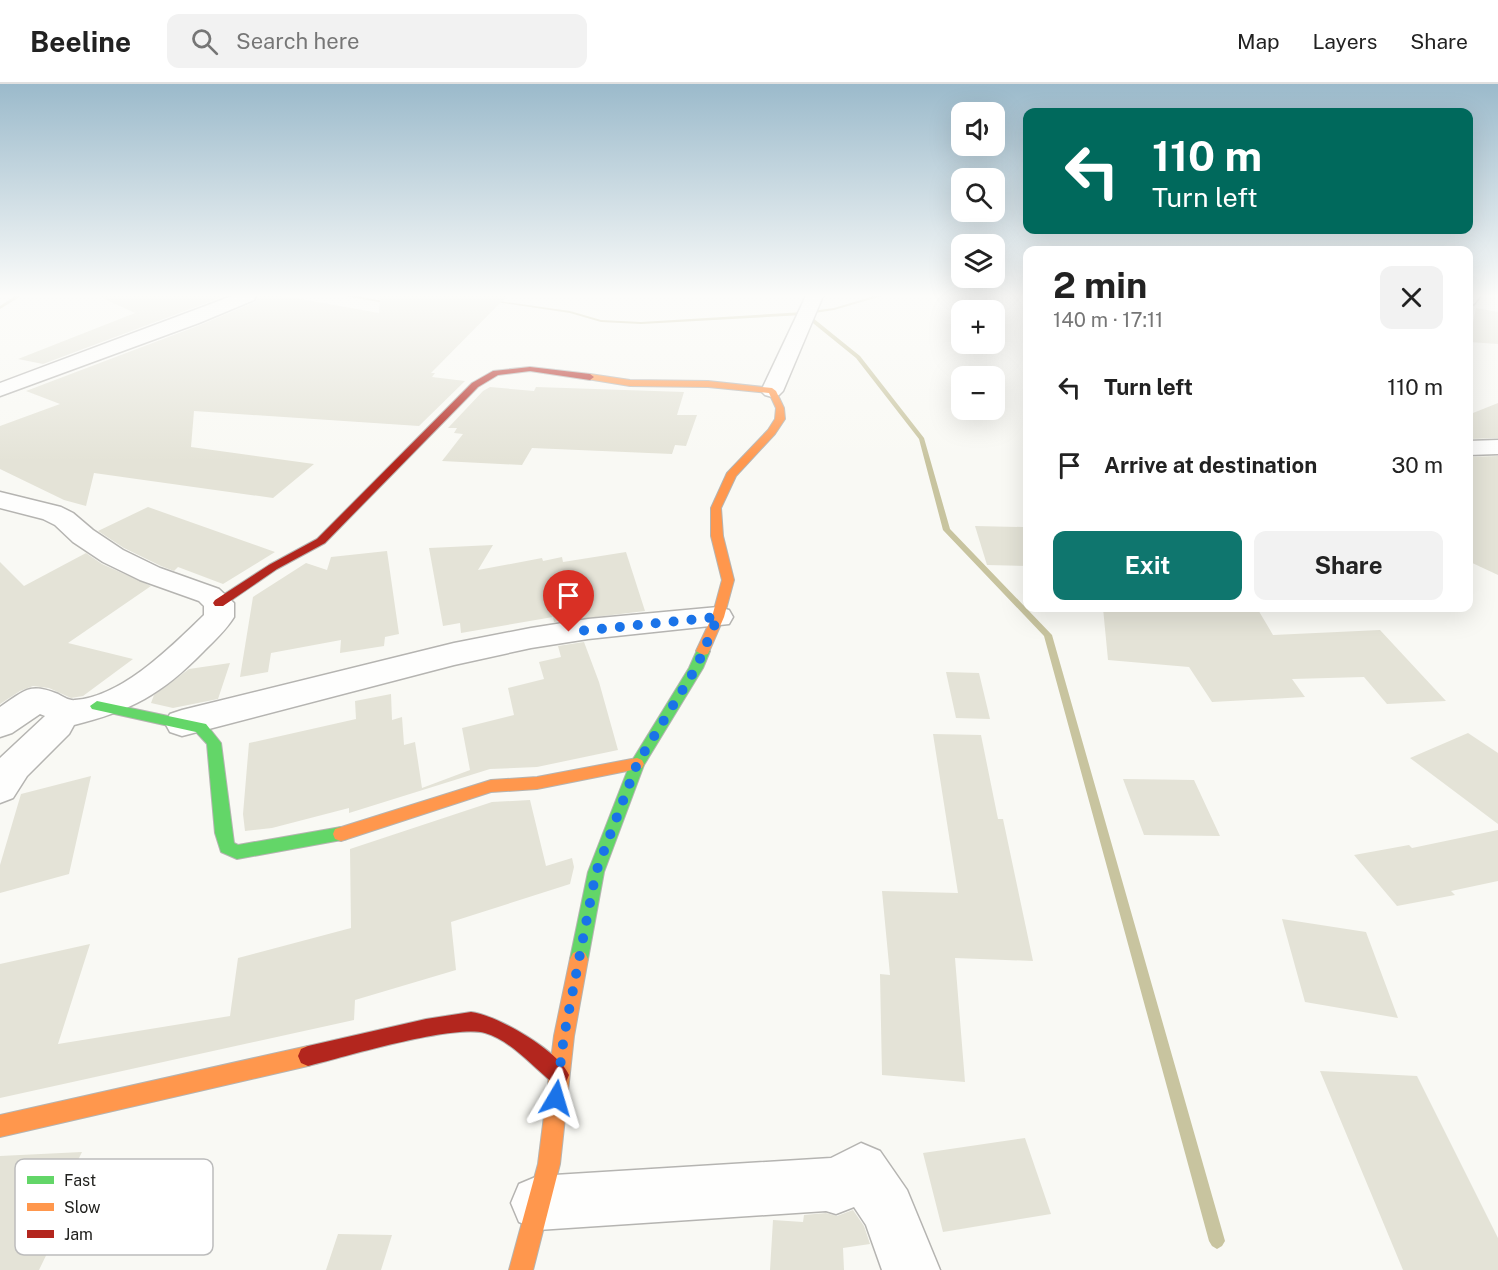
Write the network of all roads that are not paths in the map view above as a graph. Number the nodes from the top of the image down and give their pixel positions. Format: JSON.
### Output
{"nodes":[{"id":1,"x":106,"y":351,"type":"edge"},
{"id":2,"x":790,"y":351,"type":"edge"},
{"id":3,"x":0,"y":390,"type":"edge"},
{"id":4,"x":772,"y":391,"type":"junction"},
{"id":5,"x":1498,"y":447,"type":"edge"},
{"id":6,"x":1473,"y":448,"type":"edge"},
{"id":7,"x":0,"y":500,"type":"edge"},
{"id":8,"x":219,"y":603,"type":"junction"},
{"id":9,"x":718,"y":617,"type":"junction"},
{"id":10,"x":97,"y":706,"type":"junction"},
{"id":11,"x":62,"y":716,"type":"junction"},
{"id":12,"x":182,"y":723,"type":"junction"},
{"id":13,"x":0,"y":724,"type":"edge"},
{"id":14,"x":637,"y":764,"type":"junction"},
{"id":15,"x":0,"y":788,"type":"edge"},
{"id":16,"x":559,"y":1075,"type":"junction"},
{"id":17,"x":0,"y":1126,"type":"edge"},
{"id":18,"x":538,"y":1203,"type":"junction"},
{"id":19,"x":521,"y":1270,"type":"edge"},
{"id":20,"x":911,"y":1270,"type":"edge"}],
"edges":[{"from":1,"to":3,"type":"street"},
{"from":2,"to":4,"type":"street"},
{"from":4,"to":8,"type":"street"},
{"from":4,"to":9,"type":"street"},
{"from":5,"to":6,"type":"street"},
{"from":7,"to":8,"type":"street"},
{"from":8,"to":10,"type":"street"},
{"from":9,"to":12,"type":"street"},
{"from":9,"to":14,"type":"street"},
{"from":10,"to":11,"type":"street"},
{"from":10,"to":12,"type":"street"},
{"from":11,"to":13,"type":"street"},
{"from":11,"to":15,"type":"street"},
{"from":12,"to":14,"type":"street"},
{"from":14,"to":16,"type":"street"},
{"from":16,"to":17,"type":"street"},
{"from":16,"to":18,"type":"street"},
{"from":18,"to":19,"type":"street"},
{"from":18,"to":20,"type":"street"}]}
